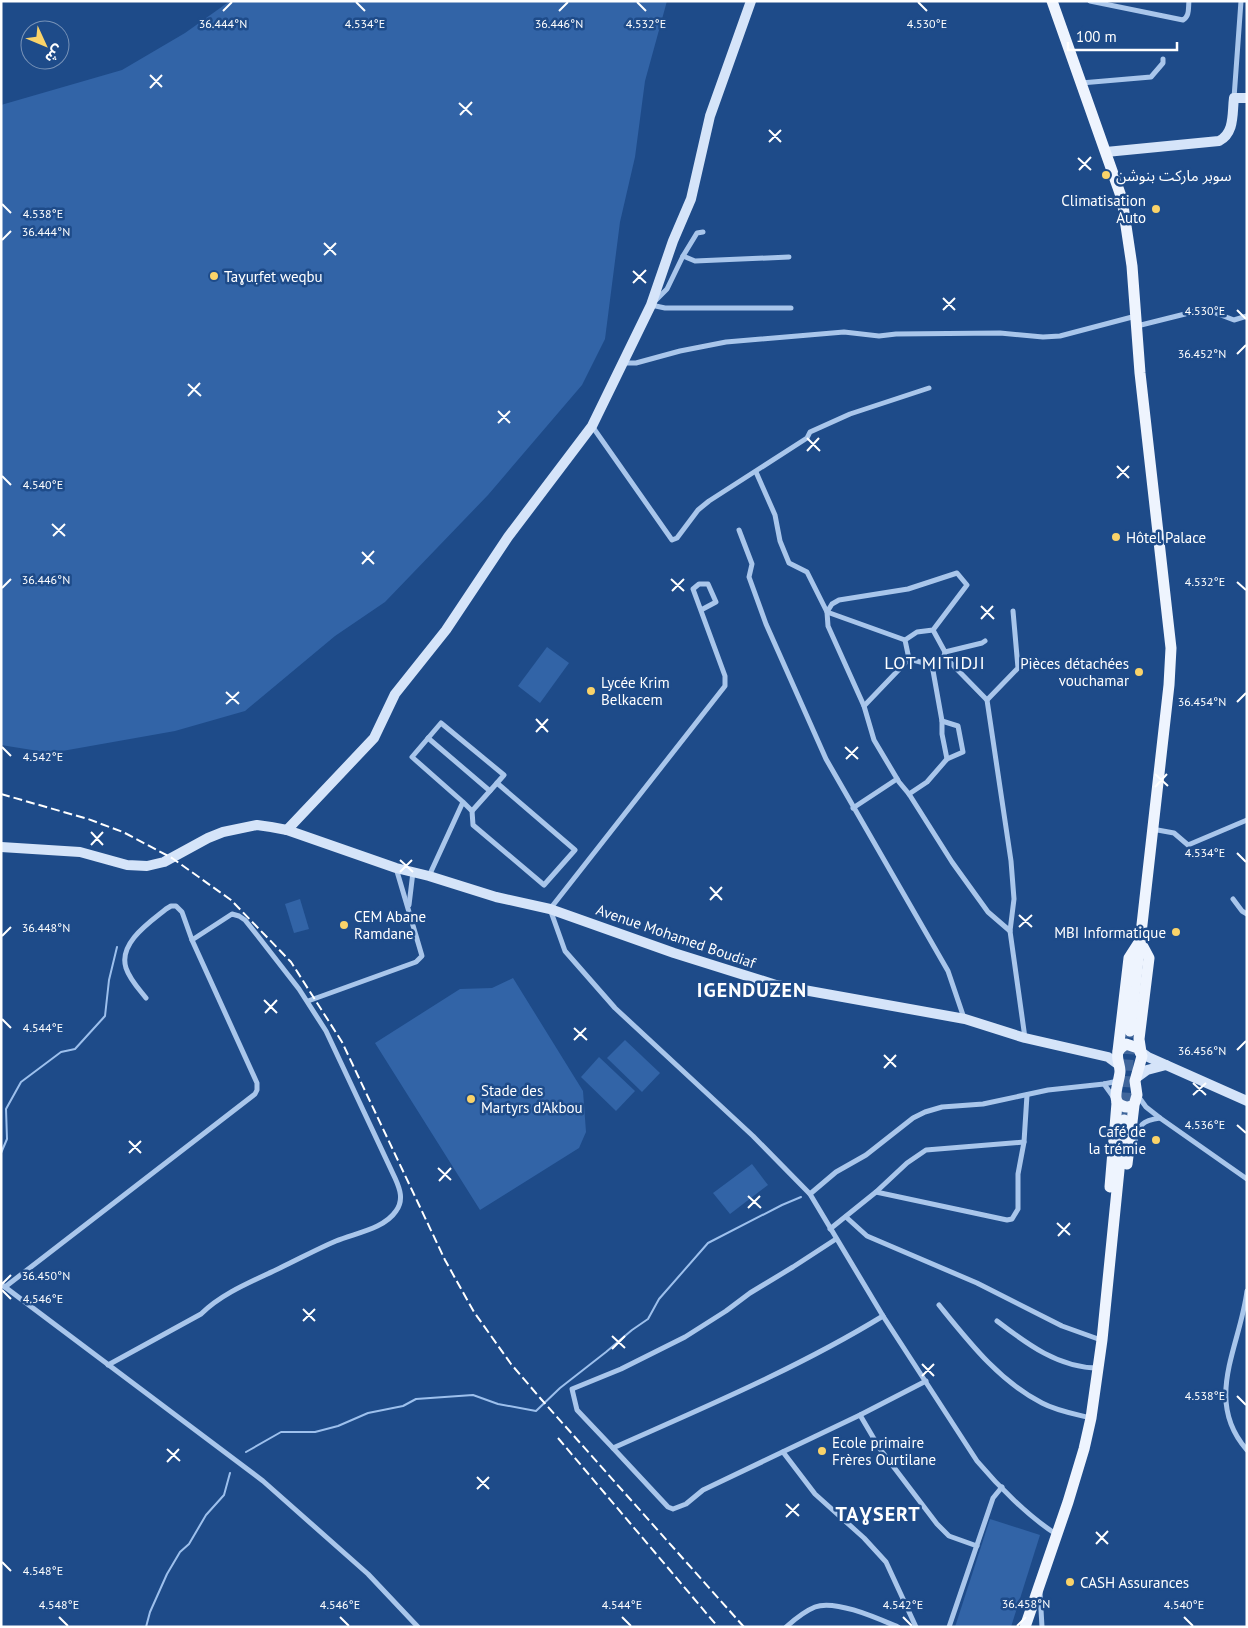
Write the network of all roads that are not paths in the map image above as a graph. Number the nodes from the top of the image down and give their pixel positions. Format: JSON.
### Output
{"nodes":[{"id":1,"x":751,"y":1,"type":"edge"},
{"id":2,"x":1052,"y":1,"type":"edge"},
{"id":3,"x":1090,"y":1,"type":"edge"},
{"id":4,"x":1189,"y":1,"type":"edge"},
{"id":5,"x":1241,"y":1,"type":"edge"},
{"id":6,"x":1163,"y":59,"type":"dead end"},
{"id":7,"x":1080,"y":83,"type":"junction"},
{"id":8,"x":1234,"y":98,"type":"junction"},
{"id":9,"x":1247,"y":98,"type":"edge"},
{"id":10,"x":1106,"y":152,"type":"junction"},
{"id":11,"x":703,"y":232,"type":"dead end"},
{"id":12,"x":682,"y":256,"type":"junction"},
{"id":13,"x":789,"y":257,"type":"dead end"},
{"id":14,"x":651,"y":305,"type":"junction"},
{"id":15,"x":791,"y":308,"type":"dead end"},
{"id":16,"x":1247,"y":316,"type":"edge"},
{"id":17,"x":1137,"y":321,"type":"junction"},
{"id":18,"x":623,"y":363,"type":"junction"},
{"id":19,"x":928,"y":388,"type":"dead end"},
{"id":20,"x":592,"y":426,"type":"junction"},
{"id":21,"x":756,"y":472,"type":"junction"},
{"id":22,"x":739,"y":530,"type":"dead end"},
{"id":23,"x":700,"y":610,"type":"junction"},
{"id":24,"x":1013,"y":611,"type":"dead end"},
{"id":25,"x":827,"y":612,"type":"junction"},
{"id":26,"x":933,"y":630,"type":"junction"},
{"id":27,"x":905,"y":640,"type":"junction"},
{"id":28,"x":985,"y":641,"type":"dead end"},
{"id":29,"x":944,"y":654,"type":"junction"},
{"id":30,"x":909,"y":659,"type":"junction"},
{"id":31,"x":932,"y":665,"type":"junction"},
{"id":32,"x":986,"y":700,"type":"junction"},
{"id":33,"x":864,"y":706,"type":"junction"},
{"id":34,"x":942,"y":721,"type":"junction"},
{"id":35,"x":428,"y":738,"type":"junction"},
{"id":36,"x":947,"y":759,"type":"junction"},
{"id":37,"x":897,"y":779,"type":"junction"},
{"id":38,"x":497,"y":783,"type":"junction"},
{"id":39,"x":490,"y":791,"type":"junction"},
{"id":40,"x":909,"y":794,"type":"junction"},
{"id":41,"x":463,"y":802,"type":"junction"},
{"id":42,"x":853,"y":808,"type":"junction"},
{"id":43,"x":472,"y":811,"type":"junction"},
{"id":44,"x":1247,"y":820,"type":"edge"},
{"id":45,"x":1152,"y":829,"type":"junction"},
{"id":46,"x":287,"y":830,"type":"junction"},
{"id":47,"x":1,"y":847,"type":"edge"},
{"id":48,"x":396,"y":868,"type":"junction"},
{"id":49,"x":413,"y":872,"type":"junction"},
{"id":50,"x":429,"y":876,"type":"junction"},
{"id":51,"x":1233,"y":899,"type":"dead end"},
{"id":52,"x":409,"y":908,"type":"junction"},
{"id":53,"x":550,"y":909,"type":"junction"},
{"id":54,"x":1247,"y":914,"type":"edge"},
{"id":55,"x":1010,"y":930,"type":"junction"},
{"id":56,"x":192,"y":940,"type":"junction"},
{"id":57,"x":1140,"y":941,"type":"junction"},
{"id":58,"x":146,"y":998,"type":"dead end"},
{"id":59,"x":308,"y":1001,"type":"junction"},
{"id":60,"x":965,"y":1019,"type":"junction"},
{"id":61,"x":1130,"y":1031,"type":"tunnel mouth"},
{"id":62,"x":1026,"y":1038,"type":"junction"},
{"id":63,"x":1141,"y":1052,"type":"junction"},
{"id":64,"x":1113,"y":1054,"type":"junction"},
{"id":65,"x":1166,"y":1066,"type":"junction"},
{"id":66,"x":1136,"y":1078,"type":"junction"},
{"id":67,"x":1119,"y":1080,"type":"junction"},
{"id":68,"x":1104,"y":1084,"type":"junction"},
{"id":69,"x":1027,"y":1094,"type":"junction"},
{"id":70,"x":1135,"y":1100,"type":"junction"},
{"id":71,"x":1247,"y":1101,"type":"edge"},
{"id":72,"x":1117,"y":1103,"type":"junction"},
{"id":73,"x":1146,"y":1106,"type":"junction"},
{"id":74,"x":1160,"y":1118,"type":"junction"},
{"id":75,"x":1124,"y":1120,"type":"tunnel mouth"},
{"id":76,"x":1024,"y":1142,"type":"junction"},
{"id":77,"x":1127,"y":1171,"type":"junction"},
{"id":78,"x":1247,"y":1179,"type":"edge"},
{"id":79,"x":876,"y":1192,"type":"junction"},
{"id":80,"x":810,"y":1194,"type":"junction"},
{"id":81,"x":846,"y":1217,"type":"junction"},
{"id":82,"x":830,"y":1229,"type":"junction"},
{"id":83,"x":1113,"y":1235,"type":"junction"},
{"id":84,"x":836,"y":1239,"type":"junction"},
{"id":85,"x":3,"y":1286,"type":"edge"},
{"id":86,"x":1247,"y":1291,"type":"edge"},
{"id":87,"x":939,"y":1305,"type":"dead end"},
{"id":88,"x":883,"y":1316,"type":"junction"},
{"id":89,"x":998,"y":1321,"type":"dead end"},
{"id":90,"x":1102,"y":1340,"type":"junction"},
{"id":91,"x":108,"y":1365,"type":"junction"},
{"id":92,"x":1098,"y":1368,"type":"junction"},
{"id":93,"x":926,"y":1381,"type":"junction"},
{"id":94,"x":860,"y":1415,"type":"junction"},
{"id":95,"x":1091,"y":1418,"type":"junction"},
{"id":96,"x":613,"y":1448,"type":"junction"},
{"id":97,"x":1247,"y":1450,"type":"edge"},
{"id":98,"x":783,"y":1452,"type":"junction"},
{"id":99,"x":1002,"y":1487,"type":"junction"},
{"id":100,"x":1056,"y":1534,"type":"junction"},
{"id":101,"x":977,"y":1546,"type":"junction"},
{"id":102,"x":1039,"y":1585,"type":"junction"},
{"id":103,"x":418,"y":1627,"type":"edge"},
{"id":104,"x":786,"y":1627,"type":"edge"},
{"id":105,"x":898,"y":1627,"type":"edge"},
{"id":106,"x":916,"y":1627,"type":"edge"},
{"id":107,"x":949,"y":1627,"type":"edge"},
{"id":108,"x":1025,"y":1627,"type":"edge"},
{"id":109,"x":1042,"y":1627,"type":"edge"}],
"edges":[{"from":1,"to":14,"type":"street"},
{"from":2,"to":7,"type":"main road"},
{"from":3,"to":4,"type":"street"},
{"from":5,"to":8,"type":"street"},
{"from":6,"to":7,"type":"street"},
{"from":7,"to":10,"type":"main road"},
{"from":8,"to":9,"type":"street"},
{"from":8,"to":10,"type":"street"},
{"from":10,"to":17,"type":"main road"},
{"from":11,"to":12,"type":"street"},
{"from":12,"to":13,"type":"street"},
{"from":12,"to":14,"type":"street"},
{"from":14,"to":15,"type":"street"},
{"from":14,"to":18,"type":"street"},
{"from":16,"to":17,"type":"street"},
{"from":17,"to":18,"type":"street"},
{"from":17,"to":45,"type":"main road"},
{"from":18,"to":20,"type":"street"},
{"from":19,"to":21,"type":"street"},
{"from":20,"to":21,"type":"street"},
{"from":20,"to":46,"type":"street"},
{"from":21,"to":25,"type":"street"},
{"from":22,"to":42,"type":"street"},
{"from":23,"to":23,"type":"street"},
{"from":23,"to":53,"type":"street"},
{"from":24,"to":32,"type":"street"},
{"from":25,"to":26,"type":"street"},
{"from":25,"to":27,"type":"street"},
{"from":25,"to":33,"type":"street"},
{"from":26,"to":27,"type":"street"},
{"from":26,"to":29,"type":"street"},
{"from":27,"to":30,"type":"street"},
{"from":28,"to":29,"type":"street"},
{"from":29,"to":31,"type":"street"},
{"from":29,"to":32,"type":"street"},
{"from":30,"to":31,"type":"street"},
{"from":30,"to":33,"type":"street"},
{"from":31,"to":34,"type":"street"},
{"from":32,"to":55,"type":"street"},
{"from":33,"to":37,"type":"street"},
{"from":34,"to":36,"type":"street"},
{"from":34,"to":36,"type":"street"},
{"from":35,"to":38,"type":"street"},
{"from":35,"to":39,"type":"street"},
{"from":35,"to":41,"type":"street"},
{"from":36,"to":40,"type":"street"},
{"from":37,"to":40,"type":"street"},
{"from":37,"to":42,"type":"street"},
{"from":38,"to":39,"type":"street"},
{"from":38,"to":43,"type":"street"},
{"from":39,"to":43,"type":"street"},
{"from":40,"to":55,"type":"street"},
{"from":41,"to":43,"type":"street"},
{"from":41,"to":50,"type":"street"},
{"from":42,"to":60,"type":"street"},
{"from":44,"to":45,"type":"street"},
{"from":45,"to":57,"type":"main road"},
{"from":46,"to":47,"type":"street","name":"Avenue Mohamed Boudiaf"},
{"from":46,"to":48,"type":"street","name":"Avenue Mohamed Boudiaf"},
{"from":48,"to":49,"type":"street","name":"Avenue Mohamed Boudiaf"},
{"from":48,"to":52,"type":"street"},
{"from":49,"to":50,"type":"street","name":"Avenue Mohamed Boudiaf"},
{"from":49,"to":52,"type":"street"},
{"from":50,"to":53,"type":"street","name":"Avenue Mohamed Boudiaf"},
{"from":51,"to":54,"type":"street"},
{"from":52,"to":59,"type":"street"},
{"from":53,"to":60,"type":"street","name":"Avenue Mohamed Boudiaf"},
{"from":53,"to":80,"type":"street"},
{"from":55,"to":62,"type":"street"},
{"from":56,"to":58,"type":"street"},
{"from":56,"to":59,"type":"street"},
{"from":56,"to":85,"type":"street"},
{"from":57,"to":61,"type":"main road"},
{"from":57,"to":63,"type":"main road"},
{"from":57,"to":64,"type":"main road"},
{"from":59,"to":91,"type":"street"},
{"from":60,"to":62,"type":"street","name":"Avenue Mohamed Boudiaf"},
{"from":62,"to":64,"type":"street","name":"Avenue Mohamed Boudiaf"},
{"from":63,"to":64,"type":"main road"},
{"from":63,"to":65,"type":"street"},
{"from":63,"to":66,"type":"main road"},
{"from":64,"to":67,"type":"main road"},
{"from":65,"to":66,"type":"street"},
{"from":65,"to":71,"type":"street"},
{"from":66,"to":70,"type":"main road"},
{"from":67,"to":68,"type":"street"},
{"from":67,"to":72,"type":"main road"},
{"from":68,"to":69,"type":"street"},
{"from":68,"to":72,"type":"street"},
{"from":69,"to":76,"type":"street"},
{"from":69,"to":80,"type":"street"},
{"from":70,"to":72,"type":"main road"},
{"from":70,"to":73,"type":"street"},
{"from":70,"to":73,"type":"street"},
{"from":70,"to":77,"type":"main road"},
{"from":72,"to":83,"type":"main road"},
{"from":73,"to":74,"type":"street"},
{"from":74,"to":77,"type":"street"},
{"from":74,"to":78,"type":"street"},
{"from":75,"to":83,"type":"main road"},
{"from":76,"to":79,"type":"street"},
{"from":76,"to":79,"type":"street"},
{"from":77,"to":83,"type":"main road"},
{"from":79,"to":81,"type":"street"},
{"from":80,"to":82,"type":"street"},
{"from":81,"to":82,"type":"street"},
{"from":81,"to":90,"type":"street"},
{"from":82,"to":84,"type":"street"},
{"from":83,"to":90,"type":"main road"},
{"from":84,"to":88,"type":"street"},
{"from":84,"to":96,"type":"street"},
{"from":85,"to":91,"type":"street"},
{"from":86,"to":97,"type":"street"},
{"from":87,"to":95,"type":"street"},
{"from":88,"to":93,"type":"street"},
{"from":88,"to":96,"type":"street"},
{"from":89,"to":92,"type":"street"},
{"from":90,"to":92,"type":"main road"},
{"from":91,"to":103,"type":"street"},
{"from":92,"to":95,"type":"main road"},
{"from":93,"to":94,"type":"street"},
{"from":93,"to":99,"type":"street"},
{"from":94,"to":98,"type":"street"},
{"from":94,"to":101,"type":"street"},
{"from":95,"to":100,"type":"main road"},
{"from":96,"to":98,"type":"street"},
{"from":98,"to":106,"type":"street"},
{"from":99,"to":100,"type":"street"},
{"from":99,"to":101,"type":"street"},
{"from":100,"to":102,"type":"main road"},
{"from":101,"to":107,"type":"street"},
{"from":102,"to":108,"type":"main road"},
{"from":102,"to":109,"type":"street"},
{"from":104,"to":105,"type":"street"}]}
